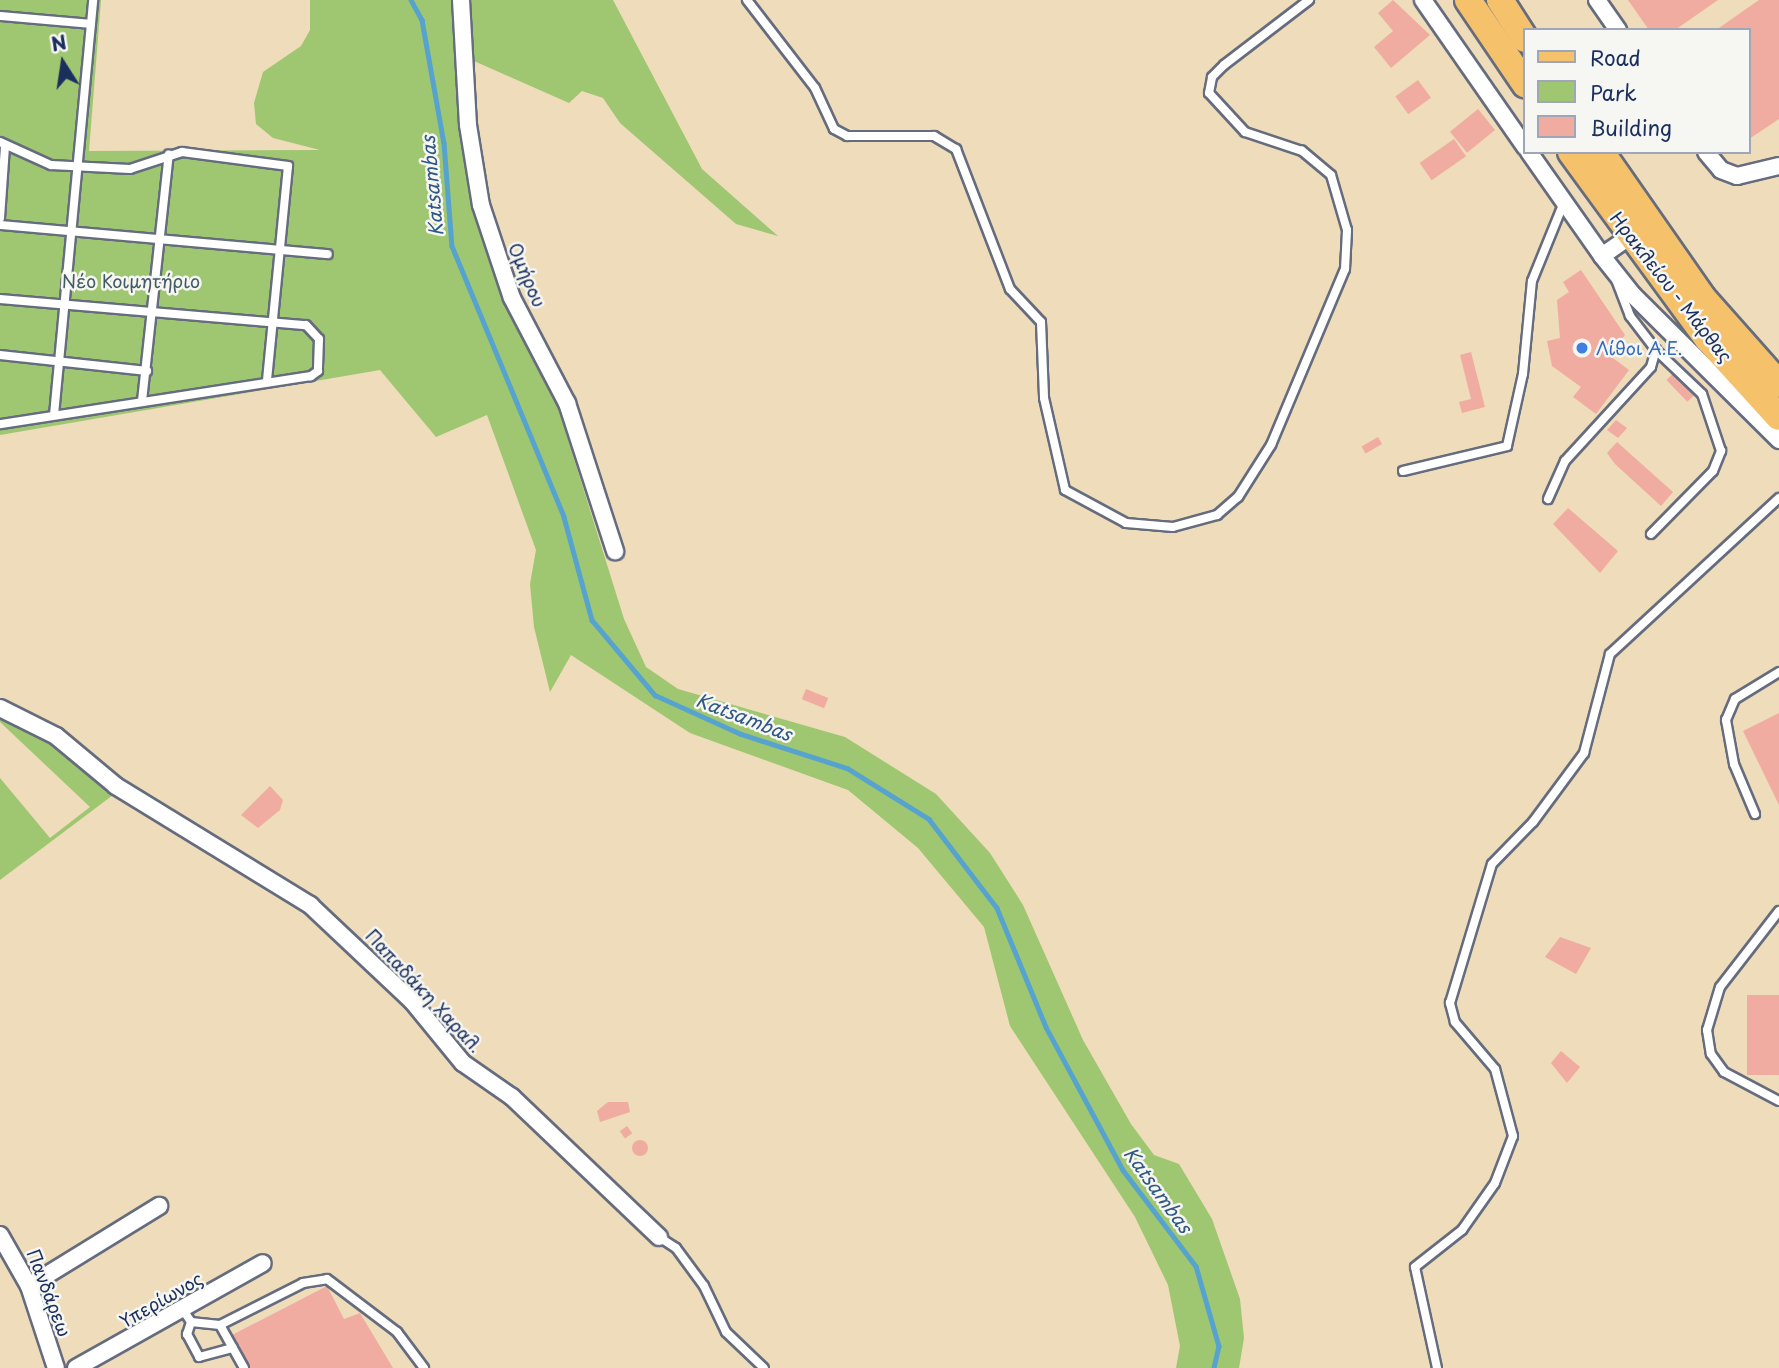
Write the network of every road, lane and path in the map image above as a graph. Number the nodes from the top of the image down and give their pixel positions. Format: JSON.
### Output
{"nodes":[{"id":1,"x":93,"y":0,"type":"edge"},
{"id":2,"x":461,"y":0,"type":"edge"},
{"id":3,"x":747,"y":0,"type":"edge"},
{"id":4,"x":1309,"y":0,"type":"edge"},
{"id":5,"x":1423,"y":0,"type":"edge"},
{"id":6,"x":1468,"y":0,"type":"edge"},
{"id":7,"x":1500,"y":0,"type":"edge"},
{"id":8,"x":1597,"y":0,"type":"edge"},
{"id":9,"x":0,"y":16,"type":"edge"},
{"id":10,"x":91,"y":24,"type":"junction"},
{"id":11,"x":1617,"y":28,"type":"edge"},
{"id":12,"x":1524,"y":36,"type":"edge"},
{"id":13,"x":1524,"y":83,"type":"edge"},
{"id":14,"x":3,"y":144,"type":"edge"},
{"id":15,"x":1524,"y":145,"type":"edge"},
{"id":16,"x":169,"y":154,"type":"junction"},
{"id":17,"x":1530,"y":154,"type":"edge"},
{"id":18,"x":1572,"y":154,"type":"edge"},
{"id":19,"x":1602,"y":154,"type":"edge"},
{"id":20,"x":1708,"y":154,"type":"edge"},
{"id":21,"x":77,"y":166,"type":"junction"},
{"id":22,"x":1779,"y":166,"type":"edge"},
{"id":23,"x":1564,"y":202,"type":"junction"},
{"id":24,"x":0,"y":218,"type":"edge"},
{"id":25,"x":0,"y":225,"type":"edge"},
{"id":26,"x":71,"y":232,"type":"junction"},
{"id":27,"x":1629,"y":237,"type":"junction"},
{"id":28,"x":161,"y":240,"type":"junction"},
{"id":29,"x":281,"y":250,"type":"junction"},
{"id":30,"x":328,"y":254,"type":"dead end"},
{"id":31,"x":1602,"y":256,"type":"junction"},
{"id":32,"x":1614,"y":271,"type":"junction"},
{"id":33,"x":0,"y":299,"type":"edge"},
{"id":34,"x":64,"y":304,"type":"junction"},
{"id":35,"x":156,"y":310,"type":"junction"},
{"id":36,"x":274,"y":322,"type":"junction"},
{"id":37,"x":1656,"y":350,"type":"junction"},
{"id":38,"x":0,"y":355,"type":"edge"},
{"id":39,"x":59,"y":362,"type":"junction"},
{"id":40,"x":147,"y":371,"type":"junction"},
{"id":41,"x":267,"y":382,"type":"junction"},
{"id":42,"x":1779,"y":384,"type":"edge"},
{"id":43,"x":142,"y":401,"type":"junction"},
{"id":44,"x":54,"y":415,"type":"junction"},
{"id":45,"x":1779,"y":416,"type":"edge"},
{"id":46,"x":0,"y":424,"type":"edge"},
{"id":47,"x":1779,"y":440,"type":"edge"},
{"id":48,"x":1403,"y":471,"type":"dead end"},
{"id":49,"x":1779,"y":498,"type":"edge"},
{"id":50,"x":1548,"y":499,"type":"dead end"},
{"id":51,"x":1651,"y":534,"type":"dead end"},
{"id":52,"x":615,"y":551,"type":"dead end"},
{"id":53,"x":1779,"y":671,"type":"edge"},
{"id":54,"x":0,"y":708,"type":"edge"},
{"id":55,"x":1755,"y":814,"type":"dead end"},
{"id":56,"x":1779,"y":911,"type":"edge"},
{"id":57,"x":1775,"y":917,"type":"edge"},
{"id":58,"x":1779,"y":1101,"type":"edge"},
{"id":59,"x":159,"y":1206,"type":"dead end"},
{"id":60,"x":0,"y":1235,"type":"edge"},
{"id":61,"x":659,"y":1237,"type":"joint"},
{"id":62,"x":263,"y":1263,"type":"dead end"},
{"id":63,"x":29,"y":1286,"type":"junction"},
{"id":64,"x":187,"y":1316,"type":"junction"},
{"id":65,"x":220,"y":1325,"type":"junction"},
{"id":66,"x":233,"y":1348,"type":"junction"},
{"id":67,"x":56,"y":1368,"type":"edge"},
{"id":68,"x":76,"y":1368,"type":"edge"},
{"id":69,"x":244,"y":1368,"type":"edge"},
{"id":70,"x":424,"y":1368,"type":"edge"},
{"id":71,"x":764,"y":1368,"type":"edge"},
{"id":72,"x":1437,"y":1368,"type":"edge"}],
"edges":[{"from":1,"to":10,"type":"lane"},
{"from":2,"to":52,"type":"street","name":"Ομήρου"},
{"from":3,"to":4,"type":"lane"},
{"from":5,"to":15,"type":"street"},
{"from":6,"to":13,"type":"main road"},
{"from":7,"to":12,"type":"main road"},
{"from":8,"to":11,"type":"street"},
{"from":9,"to":10,"type":"lane"},
{"from":10,"to":21,"type":"lane"},
{"from":14,"to":21,"type":"lane"},
{"from":14,"to":24,"type":"lane"},
{"from":16,"to":21,"type":"lane"},
{"from":16,"to":28,"type":"lane"},
{"from":16,"to":29,"type":"lane"},
{"from":17,"to":23,"type":"street"},
{"from":18,"to":27,"type":"main road","name":"Ηρακλείου - Μάρθας"},
{"from":19,"to":42,"type":"main road","name":"Ηρακλείου - Μάρθας"},
{"from":20,"to":22,"type":"street"},
{"from":21,"to":26,"type":"lane"},
{"from":23,"to":31,"type":"street"},
{"from":23,"to":48,"type":"lane"},
{"from":25,"to":26,"type":"lane"},
{"from":26,"to":28,"type":"lane"},
{"from":26,"to":34,"type":"lane"},
{"from":27,"to":31,"type":"street"},
{"from":27,"to":45,"type":"main road","name":"Ηρακλείου - Μάρθας"},
{"from":28,"to":29,"type":"lane"},
{"from":28,"to":35,"type":"lane"},
{"from":29,"to":30,"type":"lane"},
{"from":29,"to":36,"type":"lane"},
{"from":31,"to":32,"type":"street"},
{"from":32,"to":37,"type":"lane"},
{"from":32,"to":47,"type":"street"},
{"from":33,"to":34,"type":"lane"},
{"from":34,"to":35,"type":"lane"},
{"from":34,"to":39,"type":"lane"},
{"from":35,"to":36,"type":"lane"},
{"from":35,"to":40,"type":"lane"},
{"from":36,"to":41,"type":"lane"},
{"from":36,"to":41,"type":"lane"},
{"from":37,"to":50,"type":"lane"},
{"from":37,"to":51,"type":"lane"},
{"from":38,"to":39,"type":"lane"},
{"from":39,"to":40,"type":"lane"},
{"from":39,"to":44,"type":"lane"},
{"from":40,"to":43,"type":"lane"},
{"from":41,"to":43,"type":"lane"},
{"from":43,"to":44,"type":"lane"},
{"from":44,"to":46,"type":"lane"},
{"from":49,"to":72,"type":"lane"},
{"from":53,"to":55,"type":"lane"},
{"from":54,"to":61,"type":"street","name":"Παπαδάκη Χαραλ."},
{"from":56,"to":57,"type":"lane"},
{"from":57,"to":58,"type":"lane"},
{"from":59,"to":63,"type":"street"},
{"from":60,"to":63,"type":"street","name":"Πανδάρεω"},
{"from":61,"to":71,"type":"lane"},
{"from":62,"to":64,"type":"street","name":"Υπερίωνος"},
{"from":63,"to":67,"type":"street","name":"Πανδάρεω"},
{"from":64,"to":65,"type":"lane"},
{"from":64,"to":66,"type":"lane"},
{"from":64,"to":68,"type":"street","name":"Υπερίωνος"},
{"from":65,"to":66,"type":"lane"},
{"from":65,"to":70,"type":"lane"},
{"from":66,"to":69,"type":"lane"}]}
